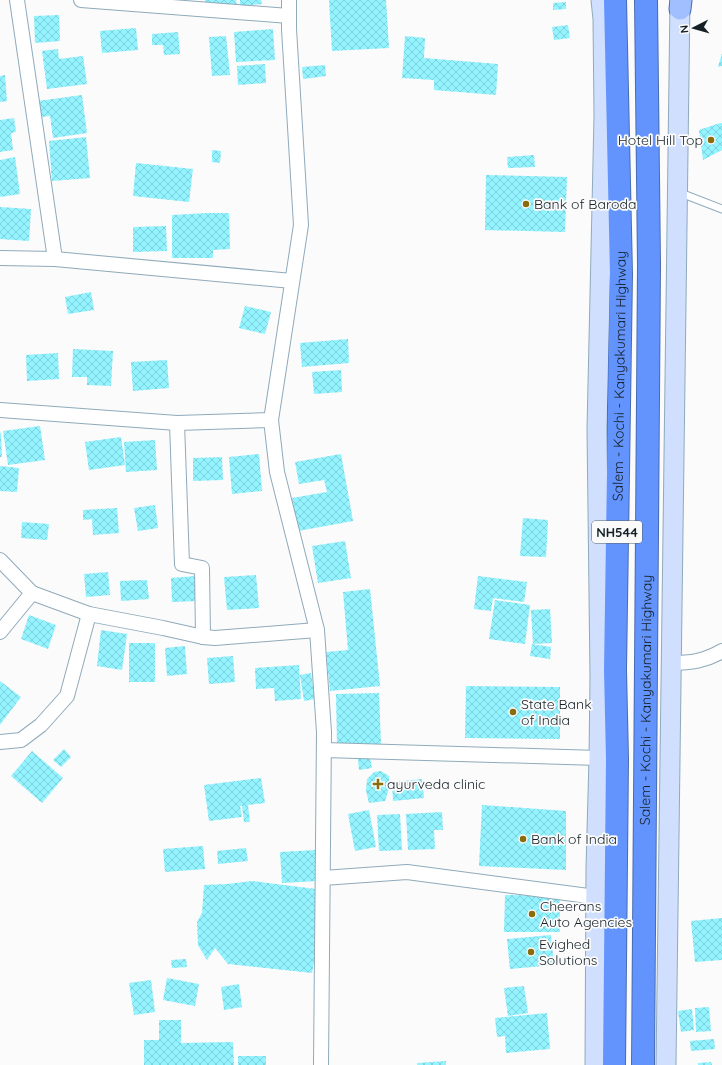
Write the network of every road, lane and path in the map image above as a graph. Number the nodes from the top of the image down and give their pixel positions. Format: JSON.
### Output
{"nodes":[{"id":1,"x":17,"y":0,"type":"edge"},
{"id":2,"x":81,"y":0,"type":"edge"},
{"id":3,"x":289,"y":0,"type":"edge"},
{"id":4,"x":601,"y":0,"type":"edge"},
{"id":5,"x":615,"y":0,"type":"edge"},
{"id":6,"x":646,"y":0,"type":"edge"},
{"id":7,"x":680,"y":3,"type":"edge"},
{"id":8,"x":289,"y":16,"type":"junction"},
{"id":9,"x":678,"y":192,"type":"junction"},
{"id":10,"x":722,"y":209,"type":"edge"},
{"id":11,"x":0,"y":258,"type":"edge"},
{"id":12,"x":55,"y":260,"type":"junction"},
{"id":13,"x":292,"y":281,"type":"junction"},
{"id":14,"x":0,"y":410,"type":"edge"},
{"id":15,"x":271,"y":420,"type":"junction"},
{"id":16,"x":177,"y":423,"type":"junction"},
{"id":17,"x":0,"y":560,"type":"edge"},
{"id":18,"x":32,"y":593,"type":"junction"},
{"id":19,"x":89,"y":614,"type":"junction"},
{"id":20,"x":316,"y":630,"type":"junction"},
{"id":21,"x":0,"y":632,"type":"edge"},
{"id":22,"x":203,"y":637,"type":"junction"},
{"id":23,"x":722,"y":651,"type":"edge"},
{"id":24,"x":671,"y":663,"type":"junction"},
{"id":25,"x":0,"y":742,"type":"edge"},
{"id":26,"x":324,"y":750,"type":"junction"},
{"id":27,"x":599,"y":758,"type":"junction"},
{"id":28,"x":323,"y":878,"type":"junction"},
{"id":29,"x":596,"y":897,"type":"junction"},
{"id":30,"x":321,"y":1065,"type":"edge"},
{"id":31,"x":596,"y":1065,"type":"edge"},
{"id":32,"x":614,"y":1065,"type":"edge"},
{"id":33,"x":643,"y":1065,"type":"edge"},
{"id":34,"x":666,"y":1065,"type":"edge"}],
"edges":[{"from":1,"to":12,"type":"street"},
{"from":2,"to":8,"type":"street"},
{"from":3,"to":8,"type":"street"},
{"from":4,"to":27,"type":"street"},
{"from":5,"to":32,"type":"highway","name":"Salem - Kochi - Kanyakumari Highway","number":"NH544"},
{"from":6,"to":33,"type":"highway","name":"Salem - Kochi - Kanyakumari Highway","number":"NH544"},
{"from":7,"to":9,"type":"street"},
{"from":8,"to":13,"type":"street"},
{"from":9,"to":10,"type":"lane"},
{"from":9,"to":24,"type":"street"},
{"from":11,"to":12,"type":"street"},
{"from":12,"to":13,"type":"street"},
{"from":13,"to":15,"type":"street"},
{"from":14,"to":16,"type":"street"},
{"from":15,"to":16,"type":"street"},
{"from":15,"to":20,"type":"street"},
{"from":16,"to":22,"type":"street"},
{"from":17,"to":18,"type":"street"},
{"from":18,"to":19,"type":"street"},
{"from":18,"to":21,"type":"street"},
{"from":19,"to":22,"type":"street"},
{"from":19,"to":25,"type":"street"},
{"from":20,"to":22,"type":"street"},
{"from":20,"to":26,"type":"street"},
{"from":23,"to":24,"type":"street"},
{"from":24,"to":34,"type":"street"},
{"from":26,"to":27,"type":"street"},
{"from":26,"to":28,"type":"street"},
{"from":27,"to":29,"type":"street"},
{"from":28,"to":29,"type":"street"},
{"from":28,"to":30,"type":"street"},
{"from":29,"to":31,"type":"street"}]}
